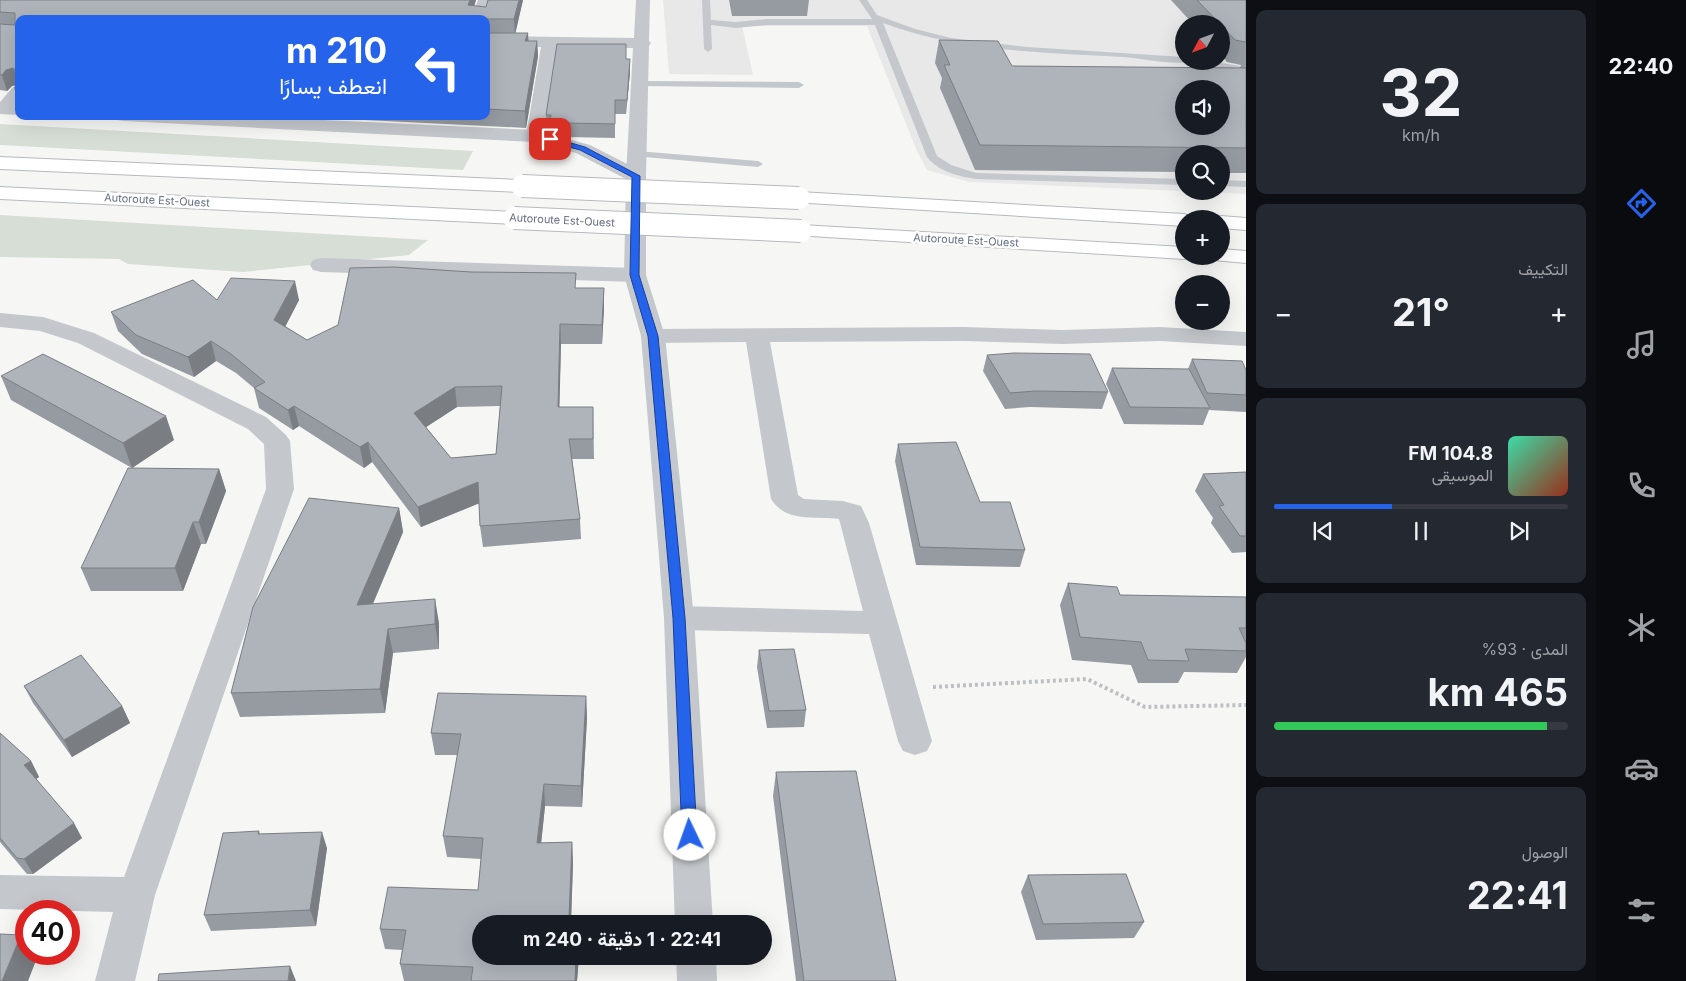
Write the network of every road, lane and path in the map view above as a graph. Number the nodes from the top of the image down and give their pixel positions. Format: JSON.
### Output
{"nodes":[{"id":1,"x":485,"y":0,"type":"edge"},
{"id":2,"x":643,"y":0,"type":"edge"},
{"id":3,"x":706,"y":0,"type":"edge"},
{"id":4,"x":863,"y":0,"type":"edge"},
{"id":5,"x":480,"y":15,"type":"edge"},
{"id":6,"x":876,"y":20,"type":"junction"},
{"id":7,"x":706,"y":22,"type":"junction"},
{"id":8,"x":490,"y":41,"type":"edge"},
{"id":9,"x":550,"y":42,"type":"junction"},
{"id":10,"x":643,"y":43,"type":"junction"},
{"id":11,"x":708,"y":49,"type":"dead end"},
{"id":12,"x":1175,"y":60,"type":"edge"},
{"id":13,"x":1230,"y":67,"type":"edge"},
{"id":14,"x":1246,"y":70,"type":"edge"},
{"id":15,"x":640,"y":84,"type":"junction"},
{"id":16,"x":798,"y":85,"type":"dead end"},
{"id":17,"x":15,"y":97,"type":"edge"},
{"id":18,"x":7,"y":110,"type":"edge"},
{"id":19,"x":205,"y":120,"type":"edge"},
{"id":20,"x":535,"y":136,"type":"junction"},
{"id":21,"x":0,"y":163,"type":"edge"},
{"id":22,"x":758,"y":164,"type":"dead end"},
{"id":23,"x":637,"y":165,"type":"junction"},
{"id":24,"x":1175,"y":182,"type":"edge"},
{"id":25,"x":1230,"y":184,"type":"edge"},
{"id":26,"x":1246,"y":184,"type":"edge"},
{"id":27,"x":0,"y":193,"type":"edge"},
{"id":28,"x":1175,"y":219,"type":"edge"},
{"id":29,"x":1230,"y":223,"type":"edge"},
{"id":30,"x":1246,"y":224,"type":"edge"},
{"id":31,"x":1175,"y":252,"type":"edge"},
{"id":32,"x":1230,"y":256,"type":"edge"},
{"id":33,"x":1246,"y":257,"type":"edge"},
{"id":34,"x":321,"y":265,"type":"dead end"},
{"id":35,"x":635,"y":275,"type":"junction"},
{"id":36,"x":0,"y":320,"type":"edge"},
{"id":37,"x":757,"y":335,"type":"junction"},
{"id":38,"x":653,"y":336,"type":"junction"},
{"id":39,"x":1246,"y":339,"type":"edge"},
{"id":40,"x":679,"y":618,"type":"junction"},
{"id":41,"x":881,"y":622,"type":"junction"},
{"id":42,"x":937,"y":687,"type":"dead end"},
{"id":43,"x":1246,"y":705,"type":"edge"},
{"id":44,"x":915,"y":741,"type":"dead end"},
{"id":45,"x":0,"y":892,"type":"edge"},
{"id":46,"x":136,"y":895,"type":"junction"},
{"id":47,"x":694,"y":915,"type":"edge"},
{"id":48,"x":696,"y":965,"type":"edge"},
{"id":49,"x":115,"y":981,"type":"edge"},
{"id":50,"x":697,"y":981,"type":"edge"}],
"edges":[{"from":1,"to":5,"type":"street"},
{"from":2,"to":10,"type":"street"},
{"from":3,"to":7,"type":"lane"},
{"from":4,"to":6,"type":"lane"},
{"from":6,"to":7,"type":"lane"},
{"from":6,"to":12,"type":"lane"},
{"from":6,"to":24,"type":"lane"},
{"from":7,"to":11,"type":"lane"},
{"from":8,"to":9,"type":"street"},
{"from":9,"to":10,"type":"street"},
{"from":9,"to":20,"type":"street"},
{"from":10,"to":15,"type":"street"},
{"from":13,"to":14,"type":"lane"},
{"from":15,"to":16,"type":"lane"},
{"from":15,"to":23,"type":"street"},
{"from":17,"to":18,"type":"street"},
{"from":19,"to":20,"type":"street"},
{"from":20,"to":23,"type":"street"},
{"from":21,"to":28,"type":"highway","bridge":true},
{"from":22,"to":23,"type":"lane"},
{"from":23,"to":35,"type":"street"},
{"from":25,"to":26,"type":"lane"},
{"from":27,"to":31,"type":"highway","name":"Autoroute Est-Ouest","bridge":true},
{"from":29,"to":30,"type":"highway"},
{"from":32,"to":33,"type":"highway"},
{"from":34,"to":35,"type":"street"},
{"from":35,"to":38,"type":"street"},
{"from":36,"to":46,"type":"street"},
{"from":37,"to":38,"type":"street"},
{"from":37,"to":39,"type":"street"},
{"from":37,"to":41,"type":"street"},
{"from":38,"to":40,"type":"street"},
{"from":40,"to":41,"type":"street"},
{"from":40,"to":47,"type":"street"},
{"from":41,"to":44,"type":"street"},
{"from":42,"to":43,"type":"path"},
{"from":45,"to":46,"type":"street"},
{"from":46,"to":49,"type":"street"},
{"from":48,"to":50,"type":"street"}]}
